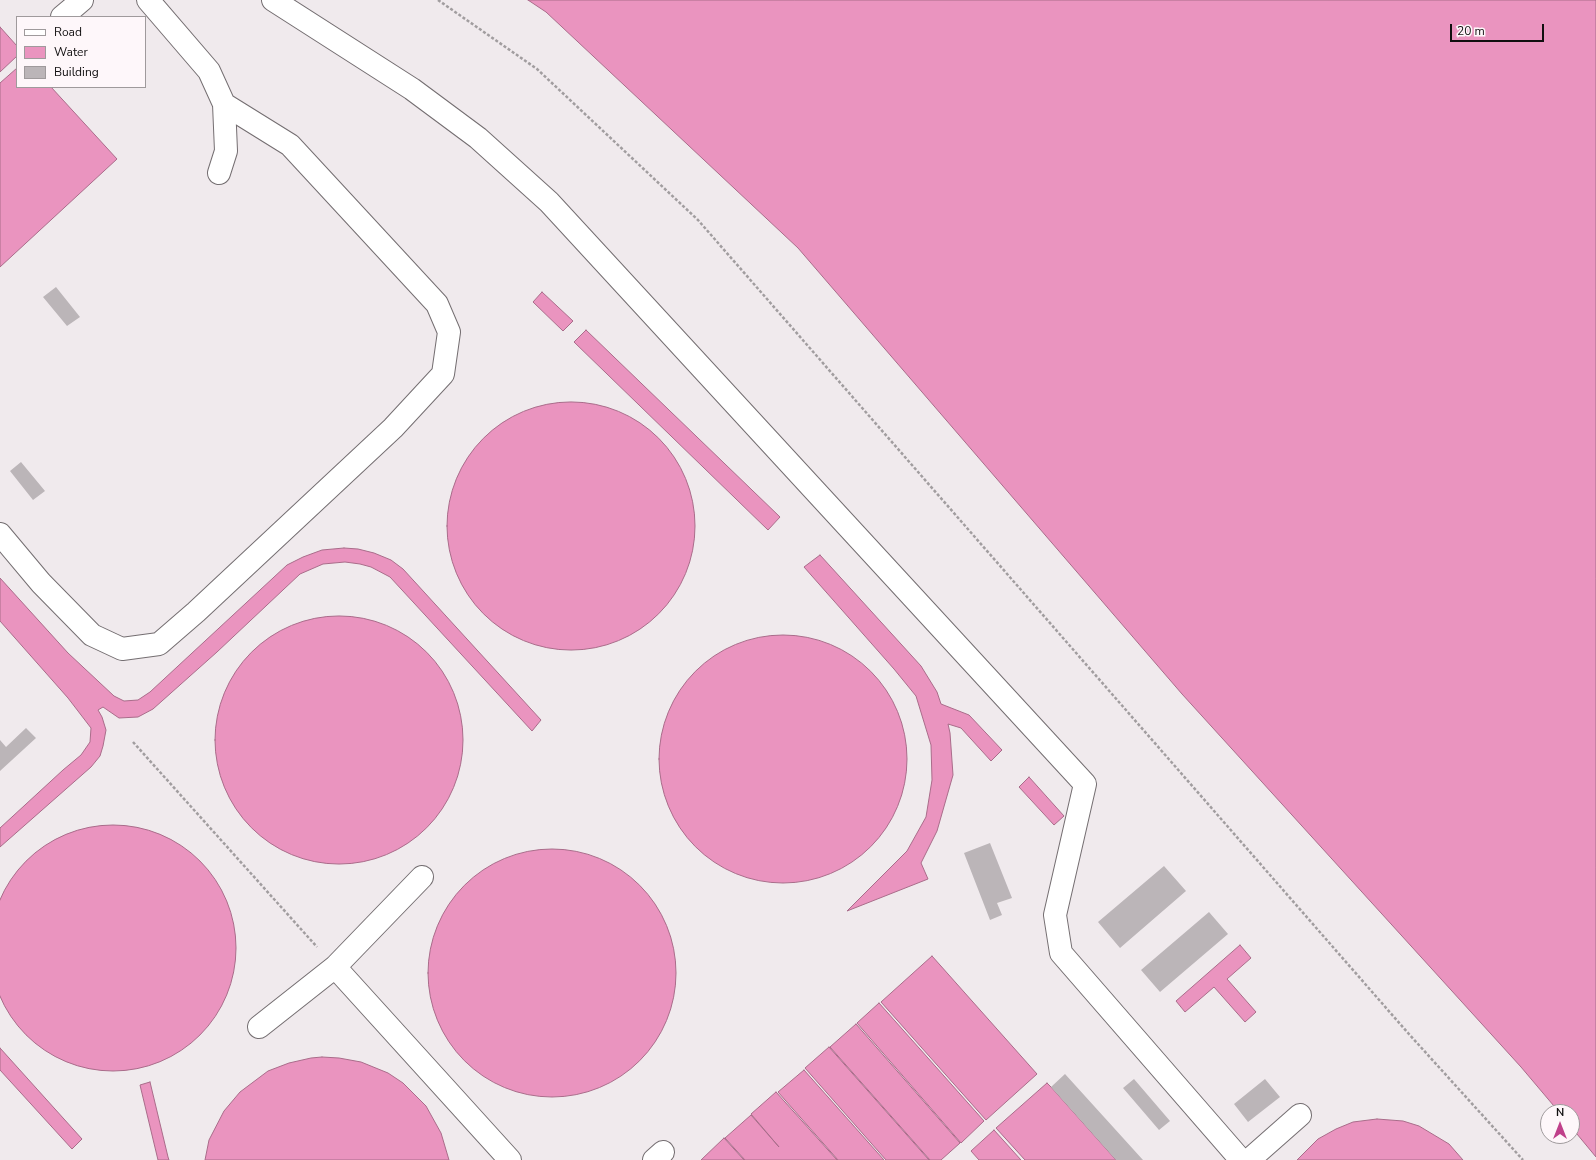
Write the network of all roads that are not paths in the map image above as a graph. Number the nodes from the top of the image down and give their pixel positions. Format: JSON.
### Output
{"nodes":[{"id":1,"x":82,"y":0,"type":"edge"},
{"id":2,"x":148,"y":0,"type":"edge"},
{"id":3,"x":273,"y":0,"type":"edge"},
{"id":4,"x":63,"y":16,"type":"edge"},
{"id":5,"x":224,"y":104,"type":"junction"},
{"id":6,"x":219,"y":173,"type":"dead end"},
{"id":7,"x":0,"y":534,"type":"edge"},
{"id":8,"x":422,"y":877,"type":"dead end"},
{"id":9,"x":335,"y":967,"type":"junction"},
{"id":10,"x":259,"y":1027,"type":"dead end"},
{"id":11,"x":1300,"y":1115,"type":"dead end"},
{"id":12,"x":510,"y":1160,"type":"edge"},
{"id":13,"x":1241,"y":1160,"type":"edge"},
{"id":14,"x":1249,"y":1160,"type":"edge"}],
"edges":[{"from":1,"to":4,"type":"lane"},
{"from":2,"to":5,"type":"lane"},
{"from":3,"to":13,"type":"lane"},
{"from":5,"to":6,"type":"lane"},
{"from":5,"to":7,"type":"lane"},
{"from":8,"to":9,"type":"lane"},
{"from":9,"to":10,"type":"lane"},
{"from":9,"to":12,"type":"lane"},
{"from":11,"to":14,"type":"lane"}]}
